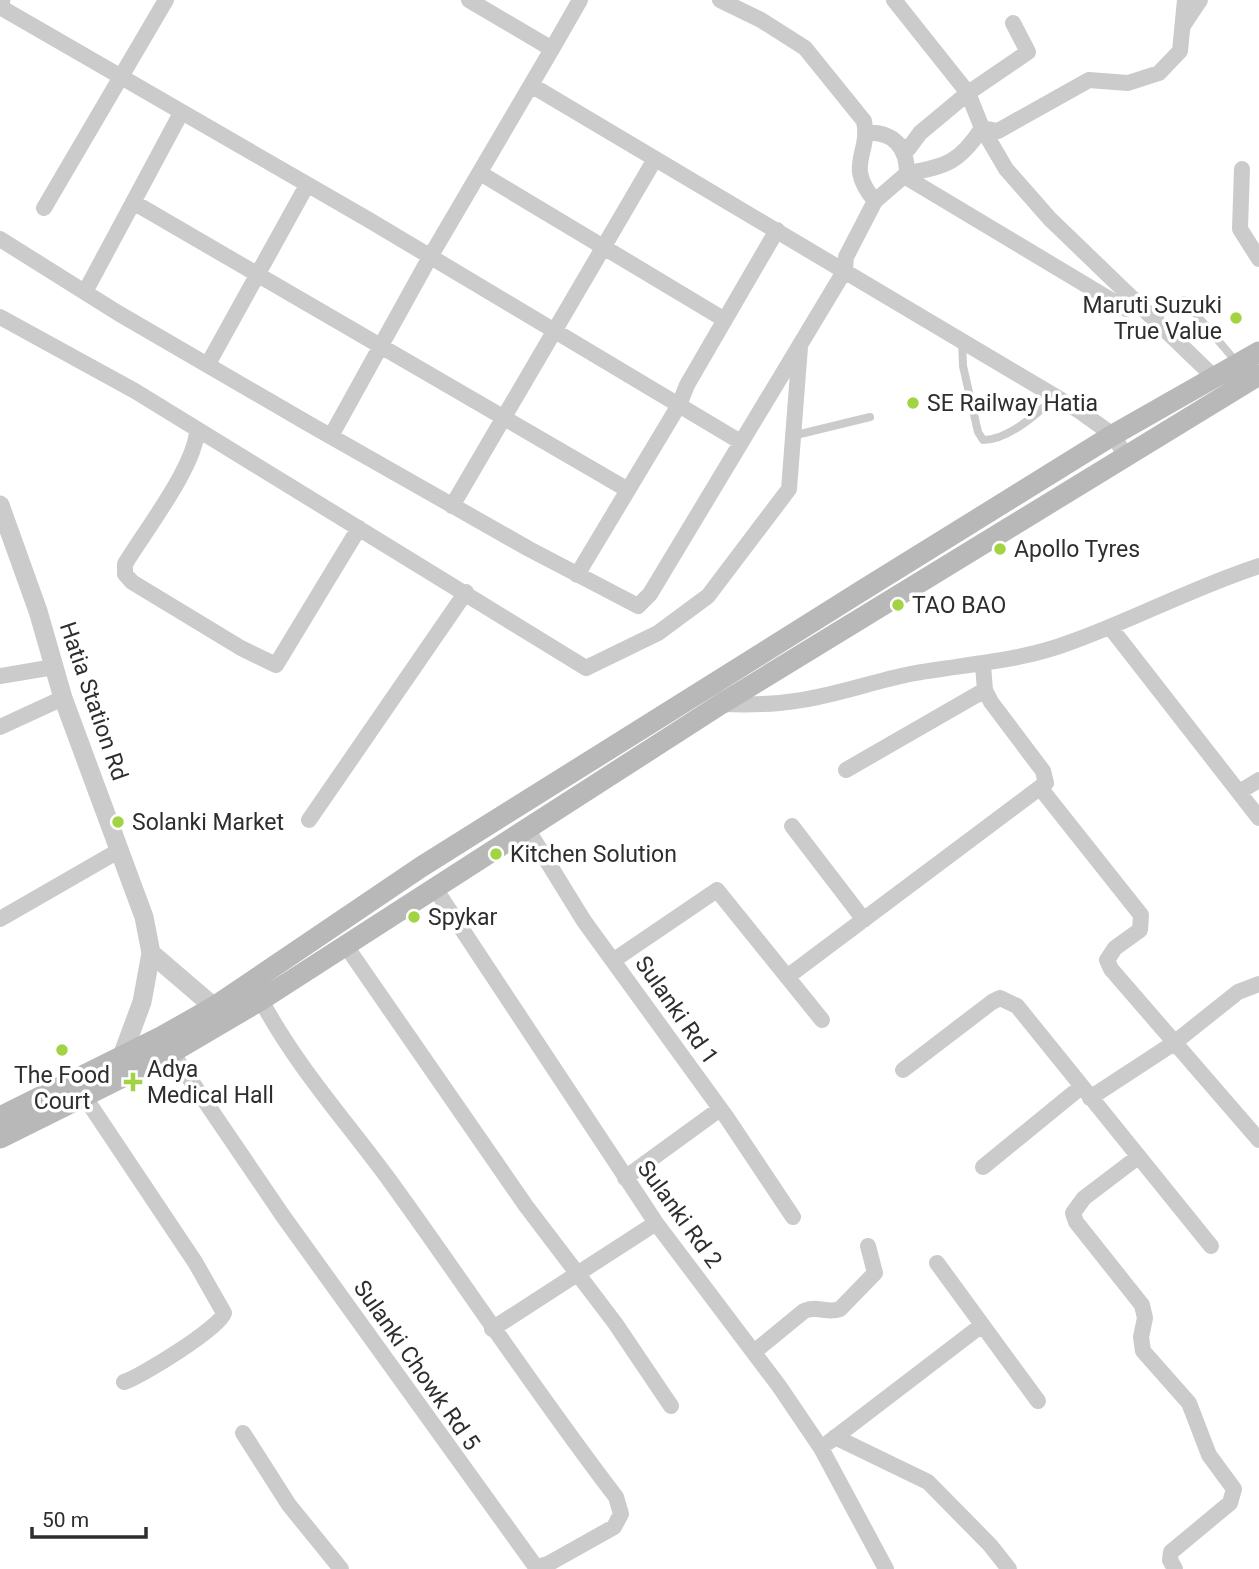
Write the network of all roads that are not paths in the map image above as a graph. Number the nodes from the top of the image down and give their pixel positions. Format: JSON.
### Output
{"nodes":[{"id":1,"x":166,"y":0,"type":"edge"},
{"id":2,"x":469,"y":0,"type":"edge"},
{"id":3,"x":580,"y":0,"type":"edge"},
{"id":4,"x":720,"y":0,"type":"edge"},
{"id":5,"x":894,"y":0,"type":"edge"},
{"id":6,"x":1185,"y":0,"type":"edge"},
{"id":7,"x":1200,"y":0,"type":"edge"},
{"id":8,"x":0,"y":7,"type":"edge"},
{"id":9,"x":1013,"y":23,"type":"dead end"},
{"id":10,"x":1184,"y":24,"type":"junction"},
{"id":11,"x":552,"y":49,"type":"junction"},
{"id":12,"x":121,"y":79,"type":"junction"},
{"id":13,"x":531,"y":85,"type":"junction"},
{"id":14,"x":968,"y":93,"type":"junction"},
{"id":15,"x":181,"y":113,"type":"junction"},
{"id":16,"x":982,"y":128,"type":"junction"},
{"id":17,"x":866,"y":133,"type":"junction"},
{"id":18,"x":901,"y":146,"type":"junction"},
{"id":19,"x":654,"y":159,"type":"junction"},
{"id":20,"x":1242,"y":169,"type":"dead end"},
{"id":21,"x":480,"y":173,"type":"junction"},
{"id":22,"x":905,"y":175,"type":"junction"},
{"id":23,"x":307,"y":185,"type":"junction"},
{"id":24,"x":875,"y":201,"type":"junction"},
{"id":25,"x":133,"y":202,"type":"junction"},
{"id":26,"x":44,"y":208,"type":"dead end"},
{"id":27,"x":777,"y":230,"type":"junction"},
{"id":28,"x":0,"y":239,"type":"edge"},
{"id":29,"x":605,"y":246,"type":"junction"},
{"id":30,"x":430,"y":257,"type":"junction"},
{"id":31,"x":1259,"y":259,"type":"edge"},
{"id":32,"x":845,"y":270,"type":"junction"},
{"id":33,"x":257,"y":275,"type":"junction"},
{"id":34,"x":85,"y":292,"type":"junction"},
{"id":35,"x":1126,"y":309,"type":"dead end"},
{"id":36,"x":0,"y":317,"type":"edge"},
{"id":37,"x":1154,"y":318,"type":"junction"},
{"id":38,"x":725,"y":320,"type":"junction"},
{"id":39,"x":553,"y":332,"type":"junction"},
{"id":40,"x":962,"y":340,"type":"junction"},
{"id":41,"x":381,"y":345,"type":"junction"},
{"id":42,"x":800,"y":345,"type":"junction"},
{"id":43,"x":1259,"y":352,"type":"edge"},
{"id":44,"x":208,"y":364,"type":"junction"},
{"id":45,"x":1239,"y":365,"type":"junction"},
{"id":46,"x":1259,"y":375,"type":"edge"},
{"id":47,"x":1216,"y":379,"type":"junction"},
{"id":48,"x":1055,"y":397,"type":"junction"},
{"id":49,"x":679,"y":405,"type":"junction"},
{"id":50,"x":502,"y":418,"type":"junction"},
{"id":51,"x":870,"y":418,"type":"dead end"},
{"id":52,"x":197,"y":430,"type":"junction"},
{"id":53,"x":1112,"y":435,"type":"junction"},
{"id":54,"x":331,"y":436,"type":"junction"},
{"id":55,"x":792,"y":436,"type":"junction"},
{"id":56,"x":739,"y":440,"type":"junction"},
{"id":57,"x":1125,"y":455,"type":"junction"},
{"id":58,"x":628,"y":490,"type":"junction"},
{"id":59,"x":0,"y":505,"type":"edge"},
{"id":60,"x":452,"y":506,"type":"junction"},
{"id":61,"x":359,"y":528,"type":"junction"},
{"id":62,"x":1259,"y":566,"type":"edge"},
{"id":63,"x":577,"y":575,"type":"junction"},
{"id":64,"x":466,"y":592,"type":"junction"},
{"id":65,"x":1110,"y":627,"type":"junction"},
{"id":66,"x":983,"y":665,"type":"junction"},
{"id":67,"x":54,"y":667,"type":"junction"},
{"id":68,"x":0,"y":676,"type":"edge"},
{"id":69,"x":985,"y":690,"type":"junction"},
{"id":70,"x":63,"y":698,"type":"junction"},
{"id":71,"x":721,"y":704,"type":"junction"},
{"id":72,"x":0,"y":726,"type":"edge"},
{"id":73,"x":846,"y":770,"type":"dead end"},
{"id":74,"x":1259,"y":780,"type":"edge"},
{"id":75,"x":1041,"y":789,"type":"junction"},
{"id":76,"x":1239,"y":792,"type":"junction"},
{"id":77,"x":1259,"y":818,"type":"edge"},
{"id":78,"x":309,"y":820,"type":"dead end"},
{"id":79,"x":526,"y":827,"type":"junction"},
{"id":80,"x":792,"y":827,"type":"dead end"},
{"id":81,"x":120,"y":850,"type":"junction"},
{"id":82,"x":433,"y":887,"type":"junction"},
{"id":83,"x":0,"y":919,"type":"edge"},
{"id":84,"x":864,"y":920,"type":"junction"},
{"id":85,"x":346,"y":946,"type":"junction"},
{"id":86,"x":151,"y":953,"type":"junction"},
{"id":87,"x":614,"y":960,"type":"junction"},
{"id":88,"x":787,"y":976,"type":"junction"},
{"id":89,"x":1259,"y":984,"type":"edge"},
{"id":90,"x":261,"y":1000,"type":"junction"},
{"id":91,"x":219,"y":1014,"type":"junction"},
{"id":92,"x":822,"y":1020,"type":"dead end"},
{"id":93,"x":1174,"y":1043,"type":"junction"},
{"id":94,"x":166,"y":1045,"type":"junction"},
{"id":95,"x":126,"y":1065,"type":"junction"},
{"id":96,"x":903,"y":1070,"type":"dead end"},
{"id":97,"x":80,"y":1089,"type":"junction"},
{"id":98,"x":1086,"y":1092,"type":"junction"},
{"id":99,"x":720,"y":1109,"type":"junction"},
{"id":100,"x":0,"y":1117,"type":"edge"},
{"id":101,"x":0,"y":1138,"type":"edge"},
{"id":102,"x":1259,"y":1140,"type":"edge"},
{"id":103,"x":1138,"y":1157,"type":"junction"},
{"id":104,"x":983,"y":1167,"type":"dead end"},
{"id":105,"x":625,"y":1178,"type":"junction"},
{"id":106,"x":793,"y":1217,"type":"dead end"},
{"id":107,"x":656,"y":1223,"type":"junction"},
{"id":108,"x":868,"y":1246,"type":"dead end"},
{"id":109,"x":1211,"y":1246,"type":"dead end"},
{"id":110,"x":937,"y":1264,"type":"dead end"},
{"id":111,"x":579,"y":1273,"type":"junction"},
{"id":112,"x":982,"y":1325,"type":"junction"},
{"id":113,"x":492,"y":1329,"type":"junction"},
{"id":114,"x":754,"y":1352,"type":"junction"},
{"id":115,"x":124,"y":1382,"type":"dead end"},
{"id":116,"x":1038,"y":1401,"type":"dead end"},
{"id":117,"x":671,"y":1406,"type":"dead end"},
{"id":118,"x":243,"y":1433,"type":"dead end"},
{"id":119,"x":835,"y":1437,"type":"junction"},
{"id":120,"x":821,"y":1448,"type":"junction"},
{"id":121,"x":341,"y":1569,"type":"edge"},
{"id":122,"x":886,"y":1569,"type":"edge"},
{"id":123,"x":1009,"y":1569,"type":"edge"},
{"id":124,"x":1175,"y":1569,"type":"edge"}],
"edges":[{"from":1,"to":12,"type":"street"},
{"from":2,"to":11,"type":"street"},
{"from":3,"to":11,"type":"street"},
{"from":4,"to":17,"type":"street"},
{"from":5,"to":14,"type":"street"},
{"from":6,"to":10,"type":"street"},
{"from":7,"to":10,"type":"street"},
{"from":8,"to":12,"type":"street"},
{"from":9,"to":14,"type":"street"},
{"from":10,"to":16,"type":"street"},
{"from":11,"to":13,"type":"street"},
{"from":12,"to":15,"type":"street"},
{"from":12,"to":26,"type":"street"},
{"from":13,"to":19,"type":"street"},
{"from":13,"to":21,"type":"street"},
{"from":14,"to":16,"type":"street"},
{"from":14,"to":18,"type":"street"},
{"from":15,"to":23,"type":"street"},
{"from":15,"to":25,"type":"street"},
{"from":16,"to":22,"type":"street"},
{"from":16,"to":37,"type":"street"},
{"from":17,"to":18,"type":"street"},
{"from":17,"to":24,"type":"street"},
{"from":18,"to":22,"type":"street"},
{"from":19,"to":27,"type":"street"},
{"from":19,"to":29,"type":"street"},
{"from":20,"to":31,"type":"street"},
{"from":21,"to":29,"type":"street"},
{"from":21,"to":30,"type":"street"},
{"from":22,"to":24,"type":"street"},
{"from":22,"to":35,"type":"street"},
{"from":23,"to":30,"type":"street"},
{"from":23,"to":33,"type":"street"},
{"from":24,"to":32,"type":"street"},
{"from":25,"to":33,"type":"street"},
{"from":25,"to":34,"type":"street"},
{"from":27,"to":32,"type":"street"},
{"from":27,"to":38,"type":"street"},
{"from":28,"to":34,"type":"street"},
{"from":29,"to":38,"type":"street"},
{"from":29,"to":39,"type":"street"},
{"from":30,"to":39,"type":"street"},
{"from":30,"to":41,"type":"street"},
{"from":32,"to":40,"type":"street"},
{"from":32,"to":42,"type":"street"},
{"from":33,"to":41,"type":"street"},
{"from":33,"to":44,"type":"street"},
{"from":34,"to":44,"type":"street"},
{"from":36,"to":52,"type":"street"},
{"from":37,"to":45,"type":"lane"},
{"from":37,"to":47,"type":"street"},
{"from":38,"to":49,"type":"street"},
{"from":39,"to":49,"type":"street"},
{"from":39,"to":50,"type":"street"},
{"from":40,"to":48,"type":"street"},
{"from":40,"to":48,"type":"lane"},
{"from":41,"to":50,"type":"street"},
{"from":41,"to":54,"type":"street"},
{"from":42,"to":55,"type":"street"},
{"from":42,"to":56,"type":"street"},
{"from":43,"to":45,"type":"main road"},
{"from":44,"to":54,"type":"street"},
{"from":45,"to":47,"type":"main road"},
{"from":46,"to":57,"type":"main road"},
{"from":47,"to":53,"type":"main road"},
{"from":48,"to":53,"type":"street"},
{"from":49,"to":56,"type":"street"},
{"from":49,"to":58,"type":"street"},
{"from":50,"to":58,"type":"street"},
{"from":50,"to":60,"type":"street"},
{"from":51,"to":55,"type":"lane"},
{"from":52,"to":61,"type":"street"},
{"from":52,"to":61,"type":"street"},
{"from":53,"to":57,"type":"street"},
{"from":53,"to":91,"type":"main road"},
{"from":54,"to":60,"type":"street"},
{"from":55,"to":64,"type":"street"},
{"from":56,"to":63,"type":"street"},
{"from":57,"to":71,"type":"main road"},
{"from":58,"to":63,"type":"street"},
{"from":59,"to":67,"type":"street","name":"Hatia Station Rd"},
{"from":60,"to":63,"type":"street"},
{"from":61,"to":64,"type":"street"},
{"from":62,"to":65,"type":"street"},
{"from":64,"to":78,"type":"street"},
{"from":65,"to":66,"type":"street"},
{"from":65,"to":76,"type":"street"},
{"from":66,"to":69,"type":"street"},
{"from":66,"to":71,"type":"street"},
{"from":67,"to":68,"type":"street"},
{"from":67,"to":70,"type":"street","name":"Hatia Station Rd"},
{"from":69,"to":73,"type":"street"},
{"from":69,"to":75,"type":"street"},
{"from":70,"to":72,"type":"street"},
{"from":70,"to":81,"type":"street","name":"Hatia Station Rd"},
{"from":71,"to":79,"type":"main road"},
{"from":74,"to":76,"type":"street"},
{"from":75,"to":84,"type":"street"},
{"from":75,"to":93,"type":"street"},
{"from":76,"to":77,"type":"street"},
{"from":79,"to":82,"type":"main road"},
{"from":79,"to":87,"type":"street","name":"Sulanki Rd 1"},
{"from":80,"to":84,"type":"street"},
{"from":81,"to":83,"type":"street"},
{"from":81,"to":86,"type":"street","name":"Hatia Station Rd"},
{"from":82,"to":85,"type":"main road"},
{"from":82,"to":105,"type":"street","name":"Sulanki Rd 2"},
{"from":84,"to":88,"type":"street"},
{"from":85,"to":90,"type":"main road"},
{"from":85,"to":111,"type":"street"},
{"from":86,"to":91,"type":"street"},
{"from":86,"to":95,"type":"street"},
{"from":87,"to":88,"type":"street"},
{"from":87,"to":99,"type":"street","name":"Sulanki Rd 1"},
{"from":88,"to":92,"type":"street"},
{"from":89,"to":93,"type":"street"},
{"from":90,"to":91,"type":"main road"},
{"from":90,"to":113,"type":"street"},
{"from":91,"to":94,"type":"main road"},
{"from":93,"to":98,"type":"street"},
{"from":93,"to":102,"type":"street"},
{"from":94,"to":95,"type":"main road"},
{"from":94,"to":113,"type":"street","name":"Sulanki Chowk Rd 5"},
{"from":95,"to":97,"type":"main road"},
{"from":96,"to":98,"type":"street"},
{"from":97,"to":100,"type":"main road"},
{"from":97,"to":101,"type":"main road"},
{"from":97,"to":115,"type":"street"},
{"from":98,"to":103,"type":"street"},
{"from":98,"to":104,"type":"street"},
{"from":99,"to":105,"type":"street"},
{"from":99,"to":106,"type":"street","name":"Sulanki Rd 1"},
{"from":103,"to":109,"type":"street"},
{"from":103,"to":124,"type":"street"},
{"from":105,"to":107,"type":"street","name":"Sulanki Rd 2"},
{"from":107,"to":111,"type":"street"},
{"from":107,"to":114,"type":"street","name":"Sulanki Rd 2"},
{"from":108,"to":114,"type":"street"},
{"from":110,"to":112,"type":"street"},
{"from":111,"to":113,"type":"street"},
{"from":111,"to":117,"type":"street"},
{"from":112,"to":116,"type":"street"},
{"from":112,"to":119,"type":"street"},
{"from":114,"to":120,"type":"street","name":"Sulanki Rd 2"},
{"from":118,"to":121,"type":"street"},
{"from":119,"to":120,"type":"street"},
{"from":119,"to":123,"type":"street"},
{"from":120,"to":122,"type":"street","name":"Sulanki Rd 2"}]}
